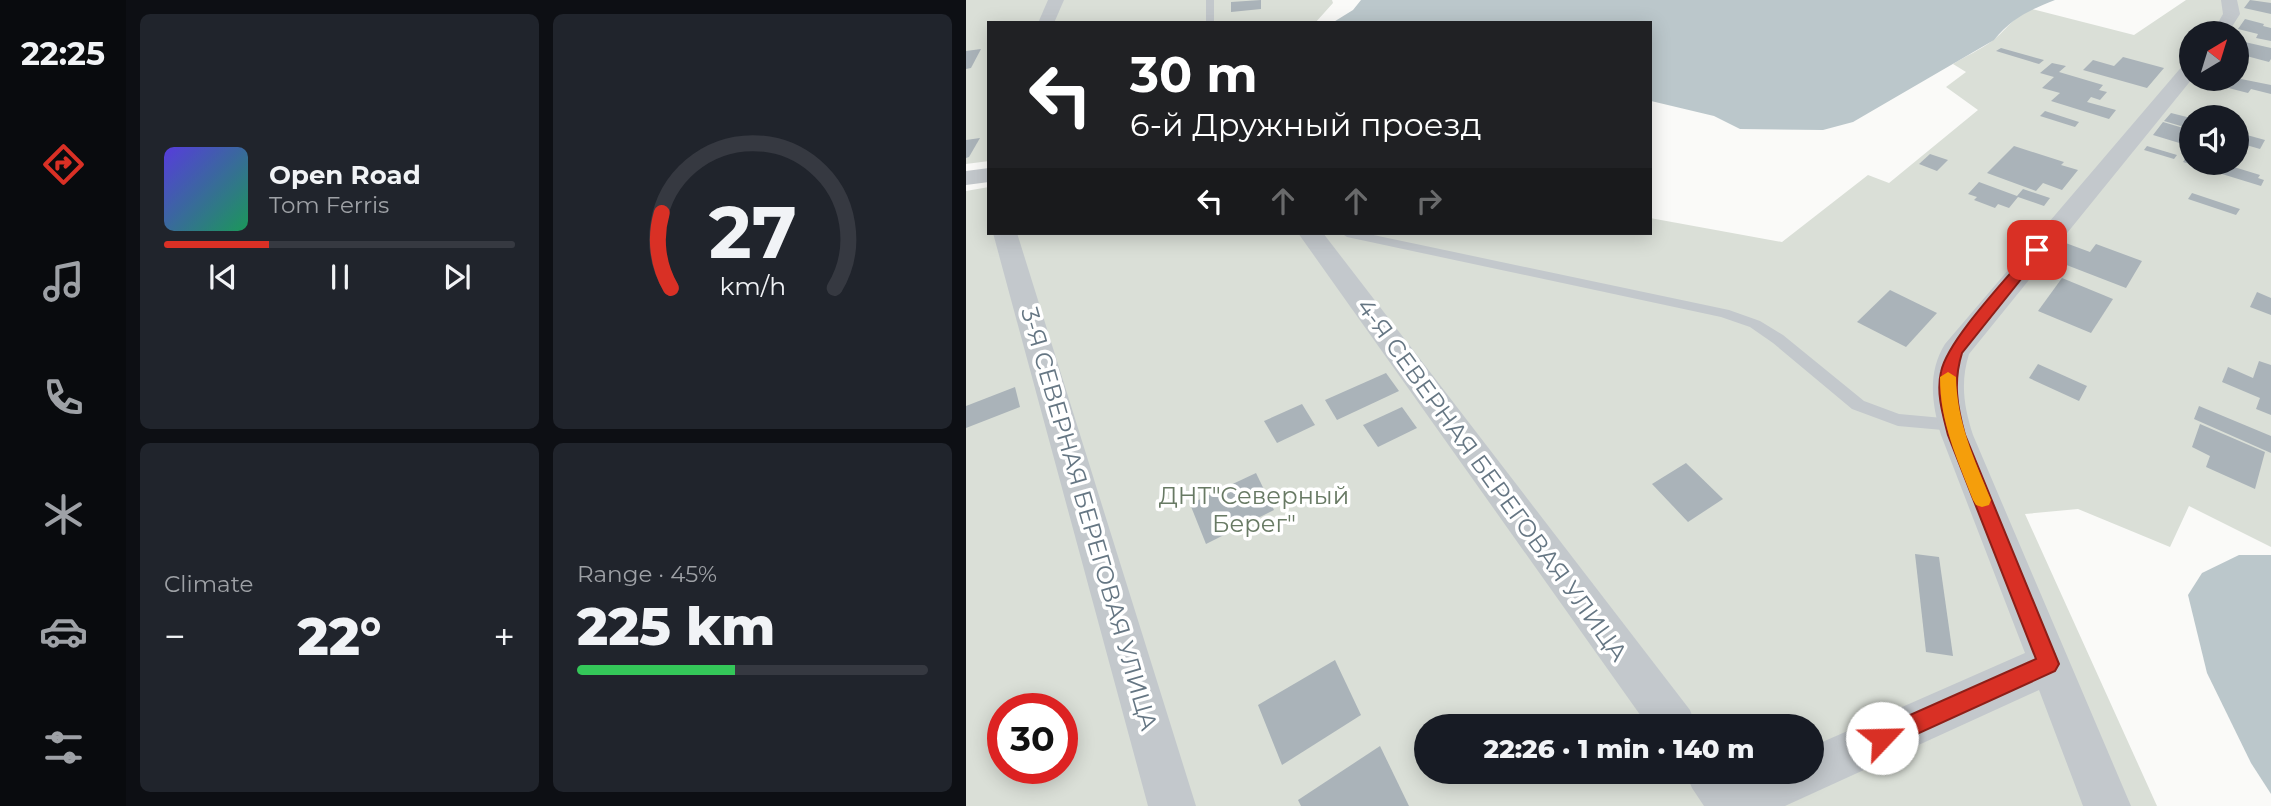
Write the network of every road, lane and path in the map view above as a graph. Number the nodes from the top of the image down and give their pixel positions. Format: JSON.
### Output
{"nodes":[{"id":1,"x":1056,"y":0,"type":"edge"},
{"id":2,"x":1210,"y":0,"type":"edge"},
{"id":3,"x":2229,"y":0,"type":"edge"},
{"id":4,"x":1047,"y":21,"type":"edge"},
{"id":5,"x":1210,"y":21,"type":"edge"},
{"id":6,"x":2229,"y":21,"type":"edge"},
{"id":7,"x":2179,"y":82,"type":"edge"},
{"id":8,"x":987,"y":174,"type":"edge"},
{"id":9,"x":966,"y":178,"type":"edge"},
{"id":10,"x":1006,"y":235,"type":"edge"},
{"id":11,"x":1311,"y":235,"type":"edge"},
{"id":12,"x":1356,"y":235,"type":"edge"},
{"id":13,"x":1954,"y":425,"type":"junction"},
{"id":14,"x":2048,"y":664,"type":"junction"},
{"id":15,"x":1666,"y":714,"type":"edge"},
{"id":16,"x":1824,"y":765,"type":"edge"},
{"id":17,"x":1717,"y":784,"type":"edge"},
{"id":18,"x":1781,"y":784,"type":"edge"},
{"id":19,"x":1172,"y":806,"type":"edge"},
{"id":20,"x":1733,"y":806,"type":"edge"},
{"id":21,"x":2107,"y":806,"type":"edge"}],
"edges":[{"from":1,"to":4,"type":"street"},
{"from":2,"to":5,"type":"lane"},
{"from":3,"to":6,"type":"street"},
{"from":7,"to":13,"type":"street"},
{"from":8,"to":9,"type":"street"},
{"from":10,"to":19,"type":"street","name":"3-Я СЕВЕРНАЯ БЕРЕГОВАЯ УЛИЦА"},
{"from":11,"to":15,"type":"street","name":"4-Я СЕВЕРНАЯ БЕРЕГОВАЯ УЛИЦА"},
{"from":12,"to":13,"type":"lane"},
{"from":13,"to":14,"type":"street"},
{"from":14,"to":16,"type":"street"},
{"from":14,"to":21,"type":"street"},
{"from":17,"to":20,"type":"street"},
{"from":18,"to":20,"type":"street"}]}
